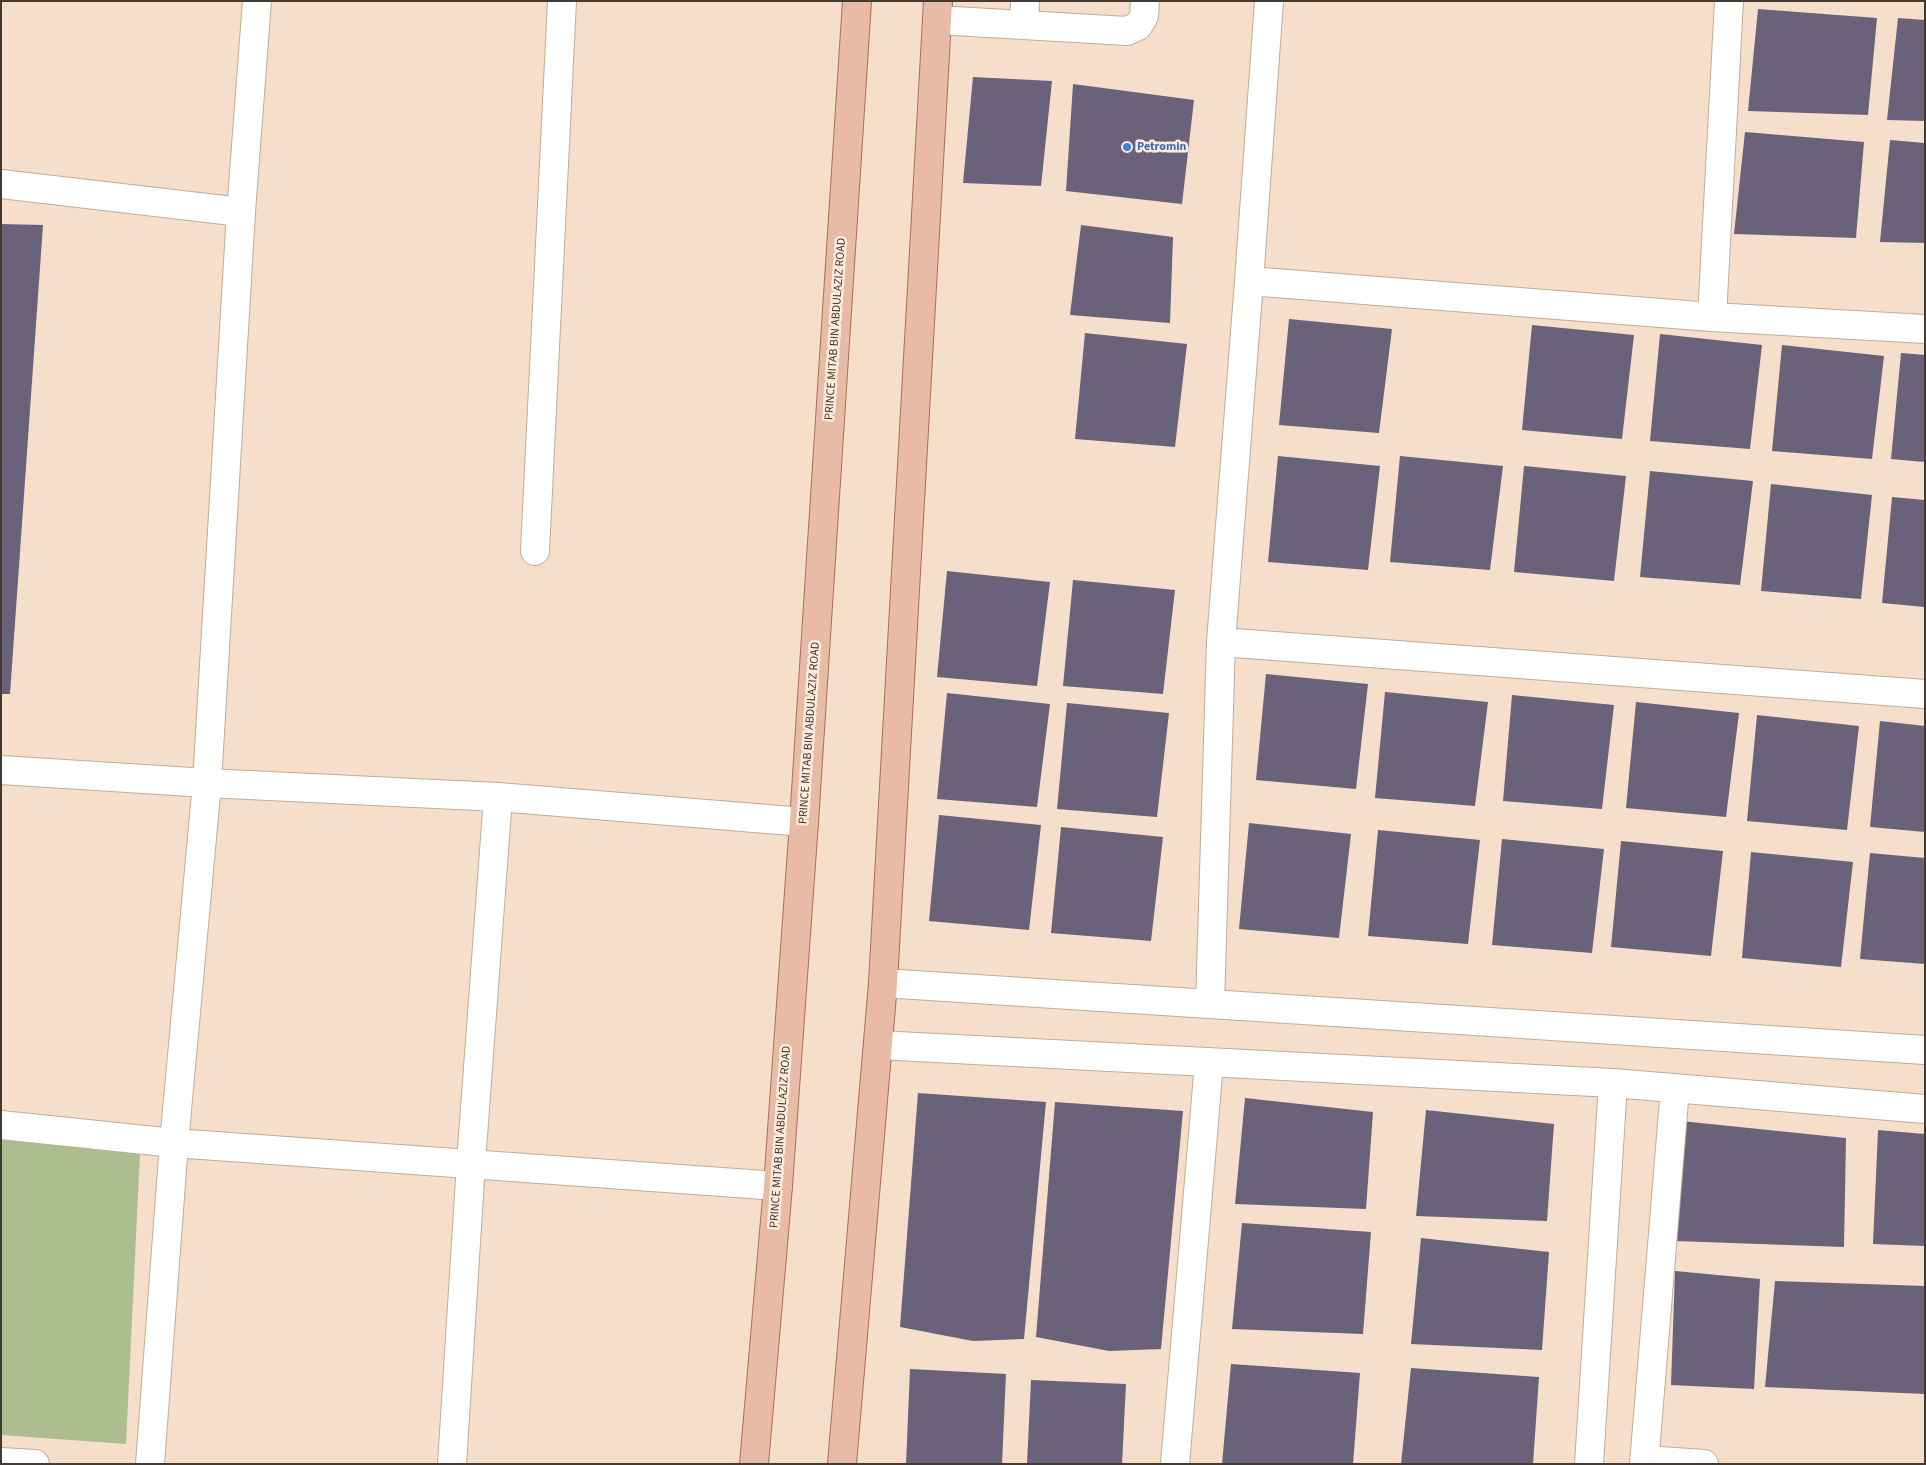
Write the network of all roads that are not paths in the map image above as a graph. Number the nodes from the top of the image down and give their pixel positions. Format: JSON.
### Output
{"nodes":[{"id":1,"x":257,"y":1,"type":"edge"},
{"id":2,"x":562,"y":1,"type":"edge"},
{"id":3,"x":857,"y":1,"type":"edge"},
{"id":4,"x":1145,"y":1,"type":"edge"},
{"id":5,"x":1268,"y":1,"type":"edge"},
{"id":6,"x":1729,"y":1,"type":"edge"},
{"id":7,"x":938,"y":10,"type":"edge"},
{"id":8,"x":1024,"y":13,"type":"edge"},
{"id":9,"x":1,"y":184,"type":"edge"},
{"id":10,"x":241,"y":212,"type":"junction"},
{"id":11,"x":1249,"y":281,"type":"junction"},
{"id":12,"x":1712,"y":317,"type":"junction"},
{"id":13,"x":1925,"y":330,"type":"edge"},
{"id":14,"x":535,"y":550,"type":"dead end"},
{"id":15,"x":1221,"y":642,"type":"junction"},
{"id":16,"x":1925,"y":694,"type":"edge"},
{"id":17,"x":1,"y":770,"type":"edge"},
{"id":18,"x":206,"y":783,"type":"junction"},
{"id":19,"x":498,"y":798,"type":"junction"},
{"id":20,"x":804,"y":822,"type":"junction"},
{"id":21,"x":883,"y":983,"type":"junction"},
{"id":22,"x":1210,"y":1004,"type":"junction"},
{"id":23,"x":878,"y":1045,"type":"junction"},
{"id":24,"x":1925,"y":1050,"type":"edge"},
{"id":25,"x":1209,"y":1063,"type":"junction"},
{"id":26,"x":1613,"y":1083,"type":"junction"},
{"id":27,"x":1675,"y":1088,"type":"junction"},
{"id":28,"x":1925,"y":1109,"type":"edge"},
{"id":29,"x":1,"y":1125,"type":"edge"},
{"id":30,"x":174,"y":1143,"type":"junction"},
{"id":31,"x":471,"y":1163,"type":"junction"},
{"id":32,"x":778,"y":1186,"type":"junction"},
{"id":33,"x":1,"y":1462,"type":"edge"},
{"id":34,"x":1645,"y":1462,"type":"edge"},
{"id":35,"x":35,"y":1464,"type":"edge"},
{"id":36,"x":150,"y":1464,"type":"edge"},
{"id":37,"x":452,"y":1464,"type":"edge"},
{"id":38,"x":754,"y":1464,"type":"edge"},
{"id":39,"x":842,"y":1464,"type":"edge"},
{"id":40,"x":1175,"y":1464,"type":"edge"},
{"id":41,"x":1589,"y":1464,"type":"edge"},
{"id":42,"x":1704,"y":1464,"type":"edge"}],
"edges":[{"from":1,"to":10,"type":"street"},
{"from":2,"to":14,"type":"street"},
{"from":3,"to":20,"type":"main road","name":"PRINCE MITAB BIN ABDULAZIZ ROAD"},
{"from":4,"to":8,"type":"street"},
{"from":5,"to":11,"type":"street"},
{"from":6,"to":12,"type":"street"},
{"from":7,"to":8,"type":"street"},
{"from":7,"to":21,"type":"main road"},
{"from":9,"to":10,"type":"street"},
{"from":10,"to":18,"type":"street"},
{"from":11,"to":12,"type":"street"},
{"from":11,"to":15,"type":"street"},
{"from":12,"to":13,"type":"street"},
{"from":15,"to":16,"type":"street"},
{"from":15,"to":22,"type":"street"},
{"from":17,"to":18,"type":"street"},
{"from":18,"to":19,"type":"street"},
{"from":18,"to":30,"type":"street"},
{"from":19,"to":20,"type":"street"},
{"from":19,"to":31,"type":"street"},
{"from":20,"to":32,"type":"main road","name":"PRINCE MITAB BIN ABDULAZIZ ROAD"},
{"from":21,"to":22,"type":"street"},
{"from":21,"to":23,"type":"main road"},
{"from":22,"to":24,"type":"street"},
{"from":23,"to":25,"type":"street"},
{"from":23,"to":39,"type":"main road"},
{"from":25,"to":26,"type":"street"},
{"from":25,"to":40,"type":"street"},
{"from":26,"to":27,"type":"street"},
{"from":26,"to":41,"type":"street"},
{"from":27,"to":28,"type":"street"},
{"from":27,"to":34,"type":"street"},
{"from":29,"to":30,"type":"street"},
{"from":30,"to":31,"type":"street"},
{"from":30,"to":36,"type":"street"},
{"from":31,"to":32,"type":"street"},
{"from":31,"to":37,"type":"street"},
{"from":32,"to":38,"type":"main road","name":"PRINCE MITAB BIN ABDULAZIZ ROAD"},
{"from":33,"to":35,"type":"street"},
{"from":34,"to":42,"type":"street"}]}
